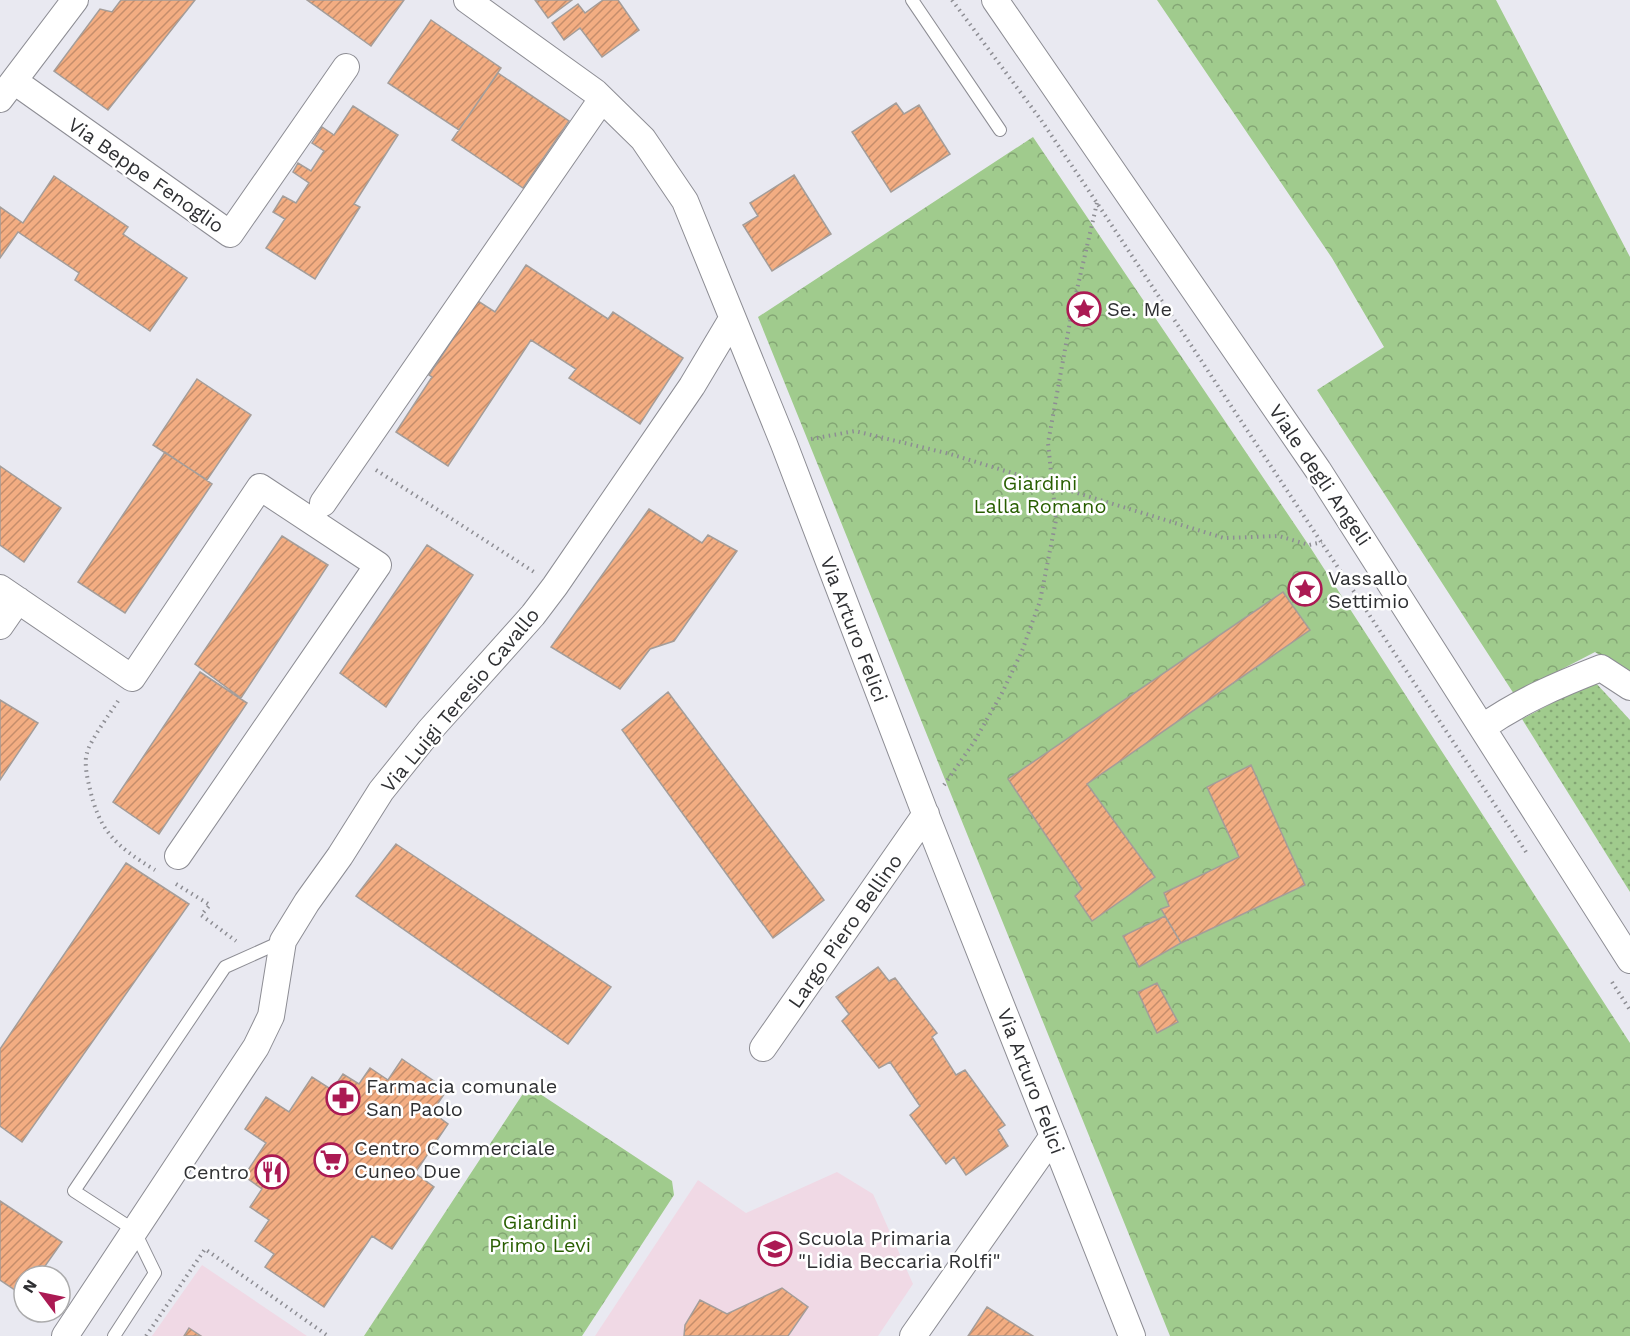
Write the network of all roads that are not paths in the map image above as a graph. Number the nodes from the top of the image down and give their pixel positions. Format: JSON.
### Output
{"nodes":[{"id":1,"x":75,"y":0,"type":"edge"},
{"id":2,"x":467,"y":0,"type":"edge"},
{"id":3,"x":912,"y":0,"type":"edge"},
{"id":4,"x":995,"y":0,"type":"edge"},
{"id":5,"x":346,"y":67,"type":"dead end"},
{"id":6,"x":7,"y":90,"type":"edge"},
{"id":7,"x":602,"y":99,"type":"junction"},
{"id":8,"x":1000,"y":130,"type":"dead end"},
{"id":9,"x":732,"y":319,"type":"junction"},
{"id":10,"x":323,"y":503,"type":"dead end"},
{"id":11,"x":9,"y":594,"type":"edge"},
{"id":12,"x":0,"y":626,"type":"edge"},
{"id":13,"x":1630,"y":687,"type":"edge"},
{"id":14,"x":1483,"y":727,"type":"junction"},
{"id":15,"x":925,"y":813,"type":"junction"},
{"id":16,"x":170,"y":865,"type":"road end"},
{"id":17,"x":283,"y":941,"type":"junction"},
{"id":18,"x":1630,"y":960,"type":"edge"},
{"id":19,"x":763,"y":1048,"type":"dead end"},
{"id":20,"x":1053,"y":1136,"type":"junction"},
{"id":21,"x":134,"y":1230,"type":"junction"},
{"id":22,"x":65,"y":1336,"type":"edge"},
{"id":23,"x":114,"y":1336,"type":"edge"},
{"id":24,"x":913,"y":1336,"type":"edge"},
{"id":25,"x":1132,"y":1336,"type":"edge"}],
"edges":[{"from":1,"to":6,"type":"street","name":"Via Beppe Fenoglio"},
{"from":2,"to":7,"type":"street","name":"Via Arturo Felici"},
{"from":3,"to":8,"type":"lane"},
{"from":4,"to":14,"type":"street","name":"Viale degli Angeli"},
{"from":5,"to":6,"type":"street","name":"Via Beppe Fenoglio"},
{"from":7,"to":9,"type":"street","name":"Via Arturo Felici"},
{"from":7,"to":10,"type":"street"},
{"from":9,"to":15,"type":"street","name":"Via Arturo Felici"},
{"from":9,"to":17,"type":"street","name":"Via Luigi Teresio Cavallo"},
{"from":11,"to":12,"type":"street"},
{"from":11,"to":16,"type":"street"},
{"from":13,"to":14,"type":"street"},
{"from":14,"to":18,"type":"street","name":"Viale degli Angeli"},
{"from":15,"to":19,"type":"street","name":"Largo Piero Bellino"},
{"from":15,"to":20,"type":"street","name":"Via Arturo Felici"},
{"from":17,"to":21,"type":"street","name":"Via Luigi Teresio Cavallo"},
{"from":17,"to":21,"type":"lane"},
{"from":20,"to":24,"type":"street"},
{"from":20,"to":25,"type":"street","name":"Via Arturo Felici"},
{"from":21,"to":22,"type":"street","name":"Via Luigi Teresio Cavallo"},
{"from":21,"to":23,"type":"lane"}]}
